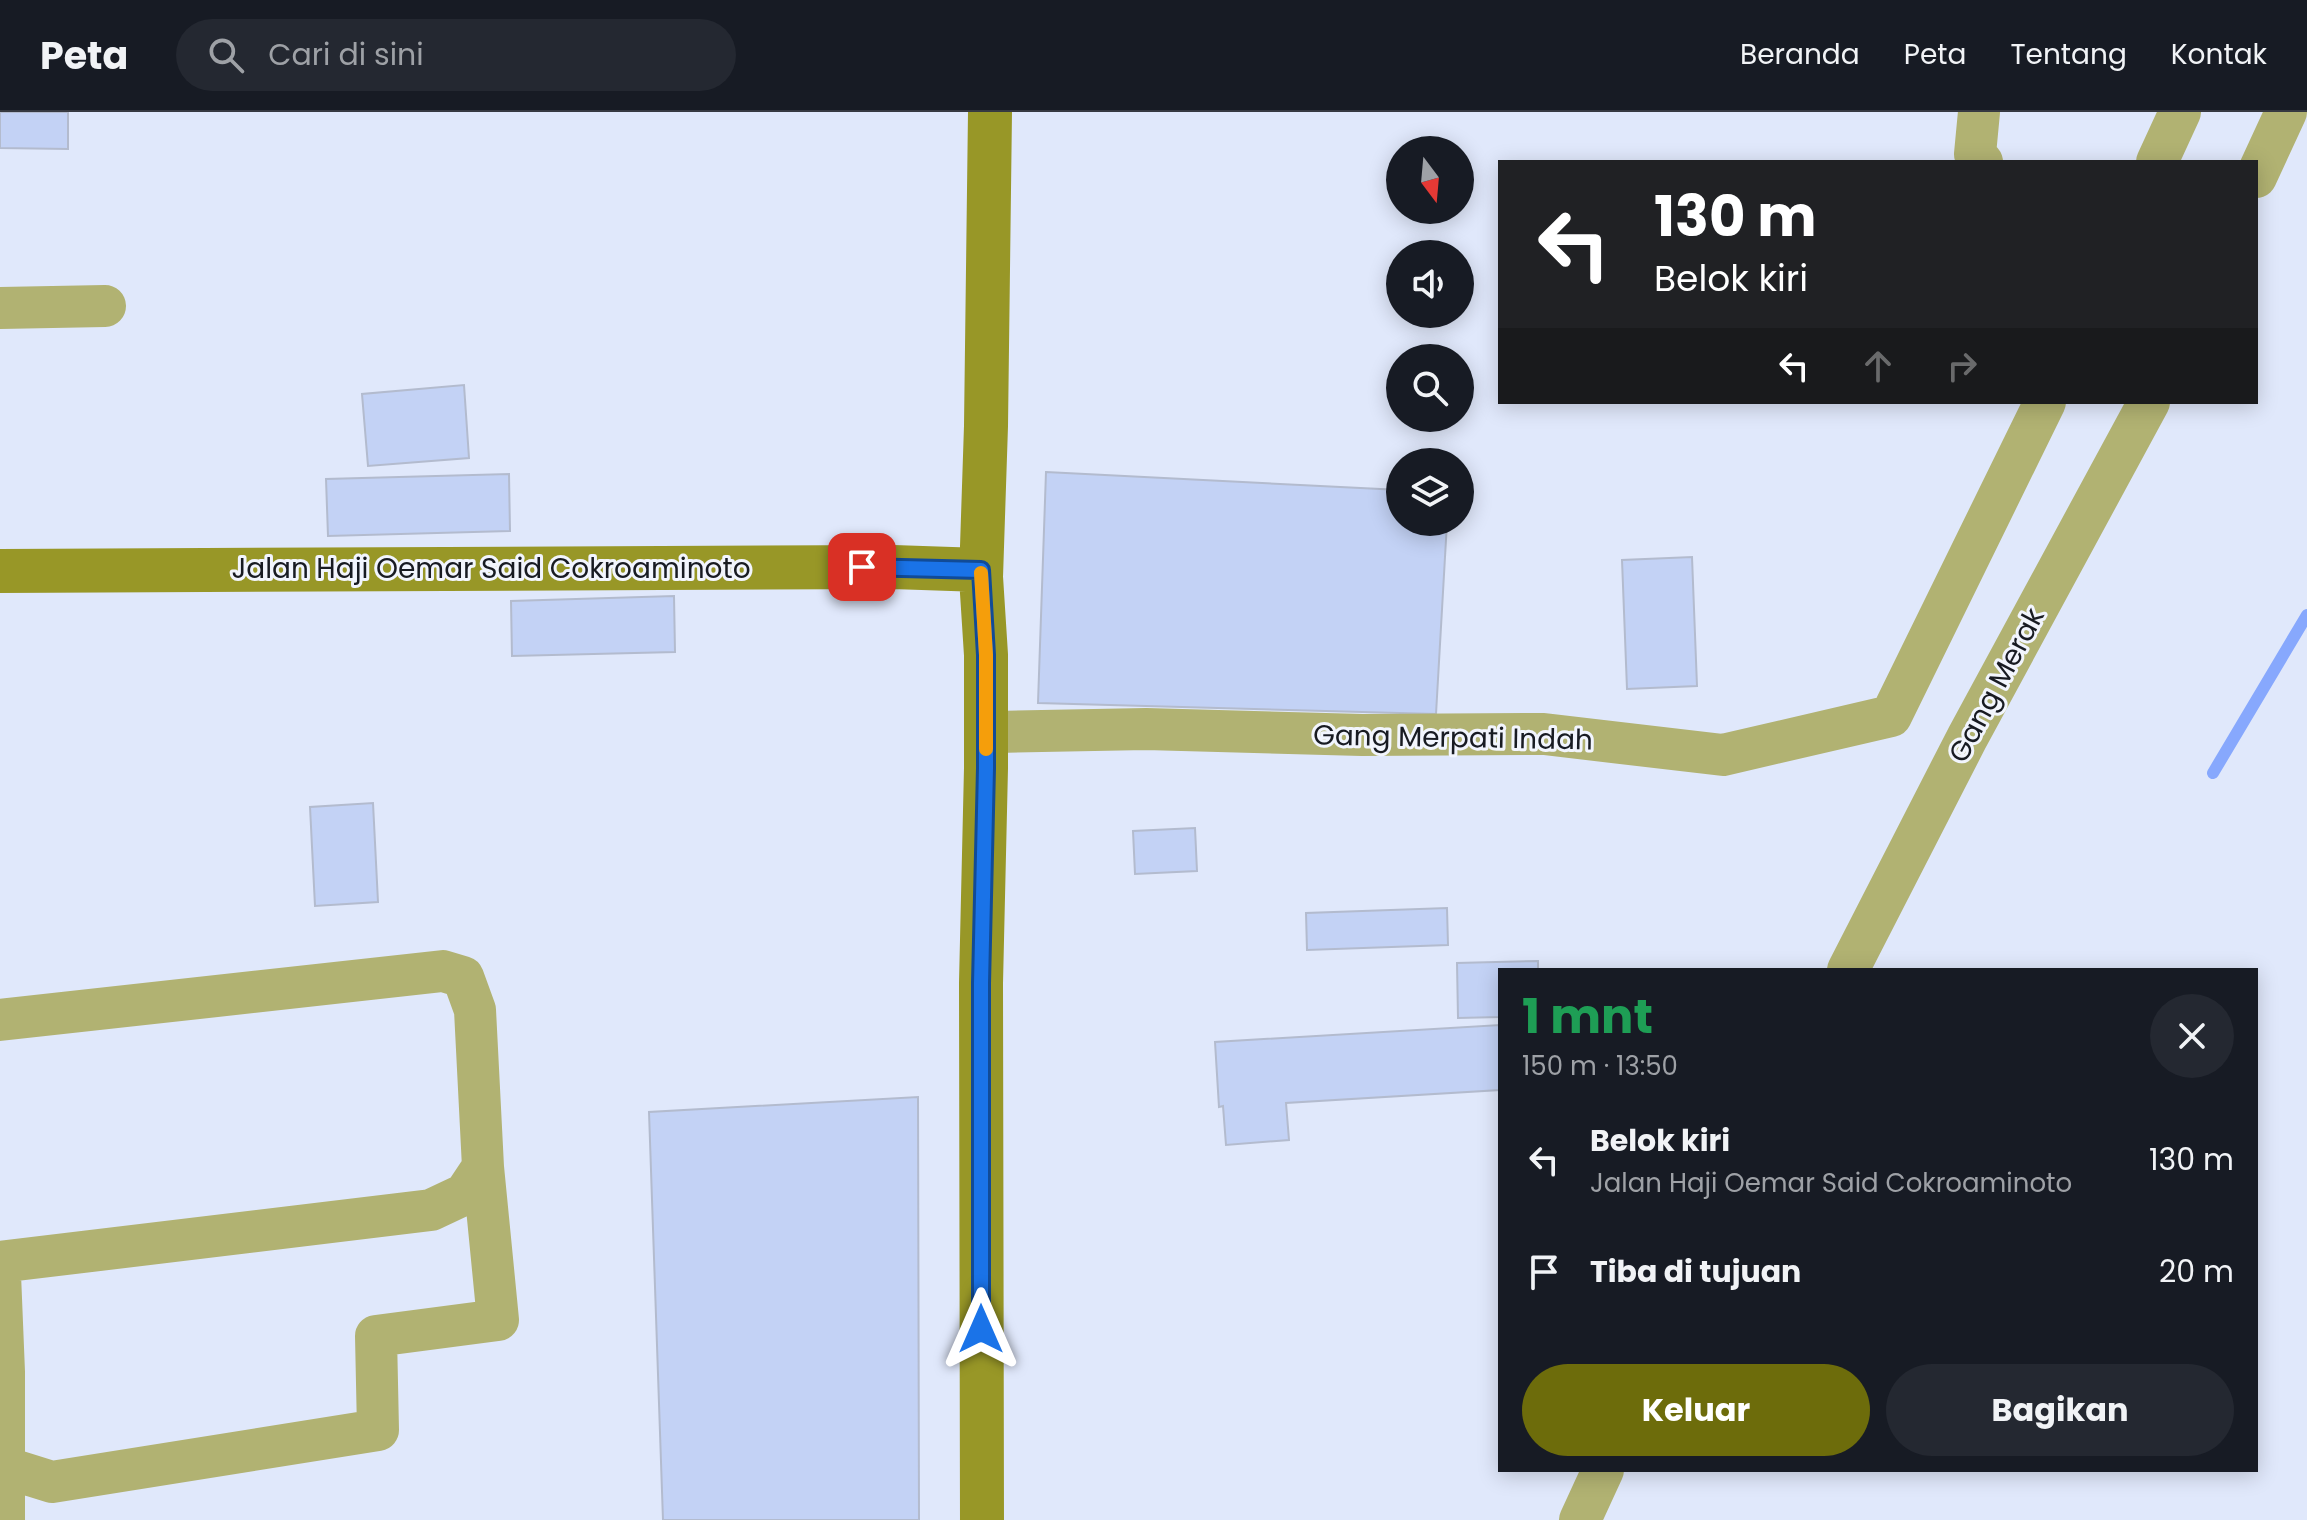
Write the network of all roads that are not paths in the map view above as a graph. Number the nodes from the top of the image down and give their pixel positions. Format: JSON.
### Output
{"nodes":[{"id":1,"x":990,"y":112,"type":"edge"},
{"id":2,"x":1979,"y":112,"type":"edge"},
{"id":3,"x":2180,"y":112,"type":"edge"},
{"id":4,"x":2286,"y":112,"type":"edge"},
{"id":5,"x":1980,"y":160,"type":"edge"},
{"id":6,"x":2158,"y":160,"type":"edge"},
{"id":7,"x":2258,"y":173,"type":"edge"},
{"id":8,"x":105,"y":306,"type":"dead end"},
{"id":9,"x":0,"y":308,"type":"edge"},
{"id":10,"x":2044,"y":404,"type":"edge"},
{"id":11,"x":2148,"y":404,"type":"edge"},
{"id":12,"x":981,"y":570,"type":"junction"},
{"id":13,"x":0,"y":571,"type":"edge"},
{"id":14,"x":997,"y":732,"type":"dead end"},
{"id":15,"x":1849,"y":968,"type":"edge"},
{"id":16,"x":0,"y":1020,"type":"edge"},
{"id":17,"x":483,"y":1167,"type":"junction"},
{"id":18,"x":0,"y":1262,"type":"edge"},
{"id":19,"x":0,"y":1274,"type":"edge"},
{"id":20,"x":2,"y":1373,"type":"edge"},
{"id":21,"x":4,"y":1467,"type":"junction"},
{"id":22,"x":1602,"y":1472,"type":"edge"},
{"id":23,"x":4,"y":1520,"type":"edge"},
{"id":24,"x":982,"y":1520,"type":"edge"},
{"id":25,"x":1580,"y":1520,"type":"edge"}],
"edges":[{"from":1,"to":12,"type":"main road"},
{"from":2,"to":5,"type":"street"},
{"from":3,"to":6,"type":"street"},
{"from":4,"to":7,"type":"street"},
{"from":8,"to":9,"type":"street"},
{"from":10,"to":14,"type":"street","name":"Gang Merpati Indah"},
{"from":11,"to":15,"type":"street","name":"Gang Merak"},
{"from":12,"to":13,"type":"main road","name":"Jalan Haji Oemar Said Cokroaminoto"},
{"from":12,"to":24,"type":"main road"},
{"from":16,"to":17,"type":"street"},
{"from":17,"to":18,"type":"street"},
{"from":17,"to":21,"type":"street"},
{"from":19,"to":20,"type":"street"},
{"from":20,"to":21,"type":"street"},
{"from":21,"to":23,"type":"street"},
{"from":22,"to":25,"type":"street"}]}
